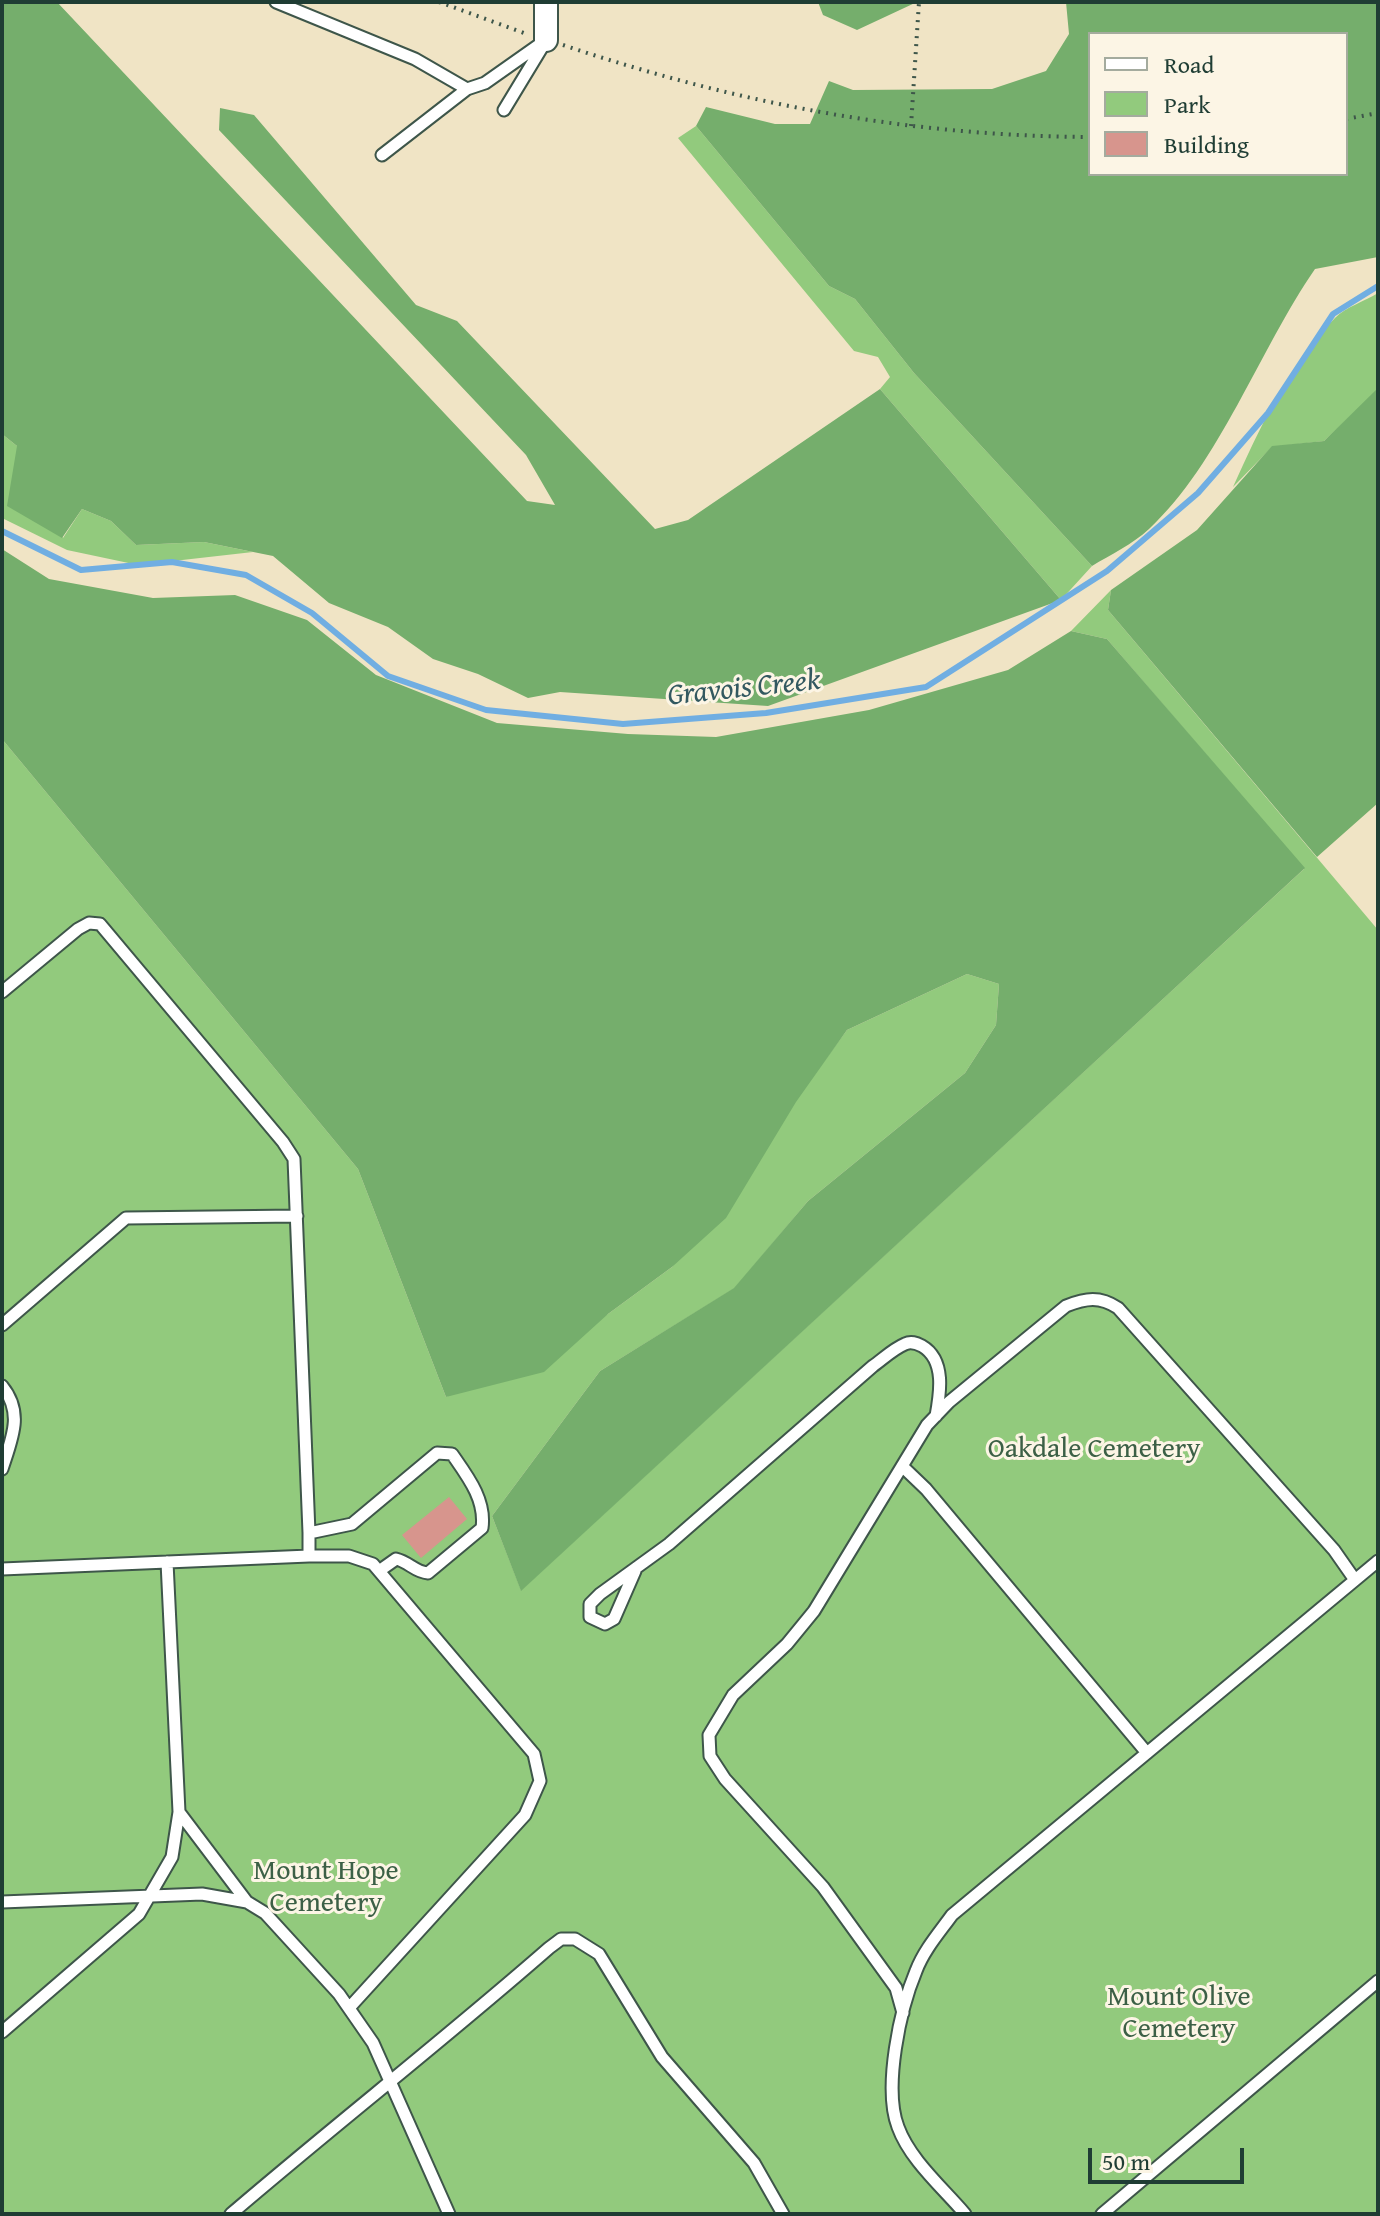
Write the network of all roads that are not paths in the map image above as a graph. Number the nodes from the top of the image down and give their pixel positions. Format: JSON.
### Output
{"nodes":[{"id":1,"x":276,"y":2,"type":"edge"},
{"id":2,"x":546,"y":2,"type":"edge"},
{"id":3,"x":547,"y":40,"type":"junction"},
{"id":4,"x":467,"y":89,"type":"junction"},
{"id":5,"x":504,"y":110,"type":"dead end"},
{"id":6,"x":382,"y":155,"type":"dead end"},
{"id":7,"x":2,"y":992,"type":"edge"},
{"id":8,"x":297,"y":1216,"type":"junction"},
{"id":9,"x":2,"y":1325,"type":"edge"},
{"id":10,"x":2,"y":1386,"type":"edge"},
{"id":11,"x":936,"y":1416,"type":"junction"},
{"id":12,"x":902,"y":1466,"type":"junction"},
{"id":13,"x":2,"y":1469,"type":"edge"},
{"id":14,"x":309,"y":1533,"type":"junction"},
{"id":15,"x":309,"y":1556,"type":"junction"},
{"id":16,"x":1378,"y":1561,"type":"edge"},
{"id":17,"x":167,"y":1562,"type":"junction"},
{"id":18,"x":2,"y":1569,"type":"edge"},
{"id":19,"x":379,"y":1571,"type":"junction"},
{"id":20,"x":635,"y":1571,"type":"junction"},
{"id":21,"x":1355,"y":1580,"type":"junction"},
{"id":22,"x":1147,"y":1753,"type":"junction"},
{"id":23,"x":179,"y":1812,"type":"junction"},
{"id":24,"x":152,"y":1896,"type":"junction"},
{"id":25,"x":2,"y":1902,"type":"edge"},
{"id":26,"x":247,"y":1902,"type":"junction"},
{"id":27,"x":1378,"y":1981,"type":"edge"},
{"id":28,"x":349,"y":2008,"type":"junction"},
{"id":29,"x":903,"y":2013,"type":"junction"},
{"id":30,"x":2,"y":2032,"type":"edge"},
{"id":31,"x":392,"y":2079,"type":"junction"},
{"id":32,"x":231,"y":2214,"type":"edge"},
{"id":33,"x":449,"y":2214,"type":"edge"},
{"id":34,"x":783,"y":2214,"type":"edge"},
{"id":35,"x":965,"y":2214,"type":"edge"},
{"id":36,"x":1102,"y":2214,"type":"edge"}],
"edges":[{"from":1,"to":4,"type":"lane"},
{"from":2,"to":3,"type":"street"},
{"from":3,"to":4,"type":"lane"},
{"from":3,"to":5,"type":"lane"},
{"from":4,"to":6,"type":"lane"},
{"from":7,"to":8,"type":"lane"},
{"from":8,"to":9,"type":"lane"},
{"from":8,"to":14,"type":"lane"},
{"from":10,"to":13,"type":"lane"},
{"from":11,"to":12,"type":"lane"},
{"from":11,"to":20,"type":"lane"},
{"from":11,"to":21,"type":"lane"},
{"from":12,"to":22,"type":"lane"},
{"from":12,"to":29,"type":"lane"},
{"from":14,"to":15,"type":"lane"},
{"from":14,"to":19,"type":"lane"},
{"from":15,"to":17,"type":"lane"},
{"from":15,"to":19,"type":"lane"},
{"from":16,"to":21,"type":"lane"},
{"from":17,"to":18,"type":"lane"},
{"from":17,"to":23,"type":"lane"},
{"from":19,"to":28,"type":"lane"},
{"from":20,"to":20,"type":"lane"},
{"from":21,"to":22,"type":"lane"},
{"from":22,"to":29,"type":"lane"},
{"from":23,"to":24,"type":"lane"},
{"from":23,"to":26,"type":"lane"},
{"from":24,"to":25,"type":"lane"},
{"from":24,"to":26,"type":"lane"},
{"from":24,"to":30,"type":"lane"},
{"from":26,"to":28,"type":"lane"},
{"from":27,"to":36,"type":"lane"},
{"from":28,"to":31,"type":"lane"},
{"from":29,"to":35,"type":"lane"},
{"from":31,"to":32,"type":"lane"},
{"from":31,"to":33,"type":"lane"},
{"from":31,"to":34,"type":"lane"}]}
